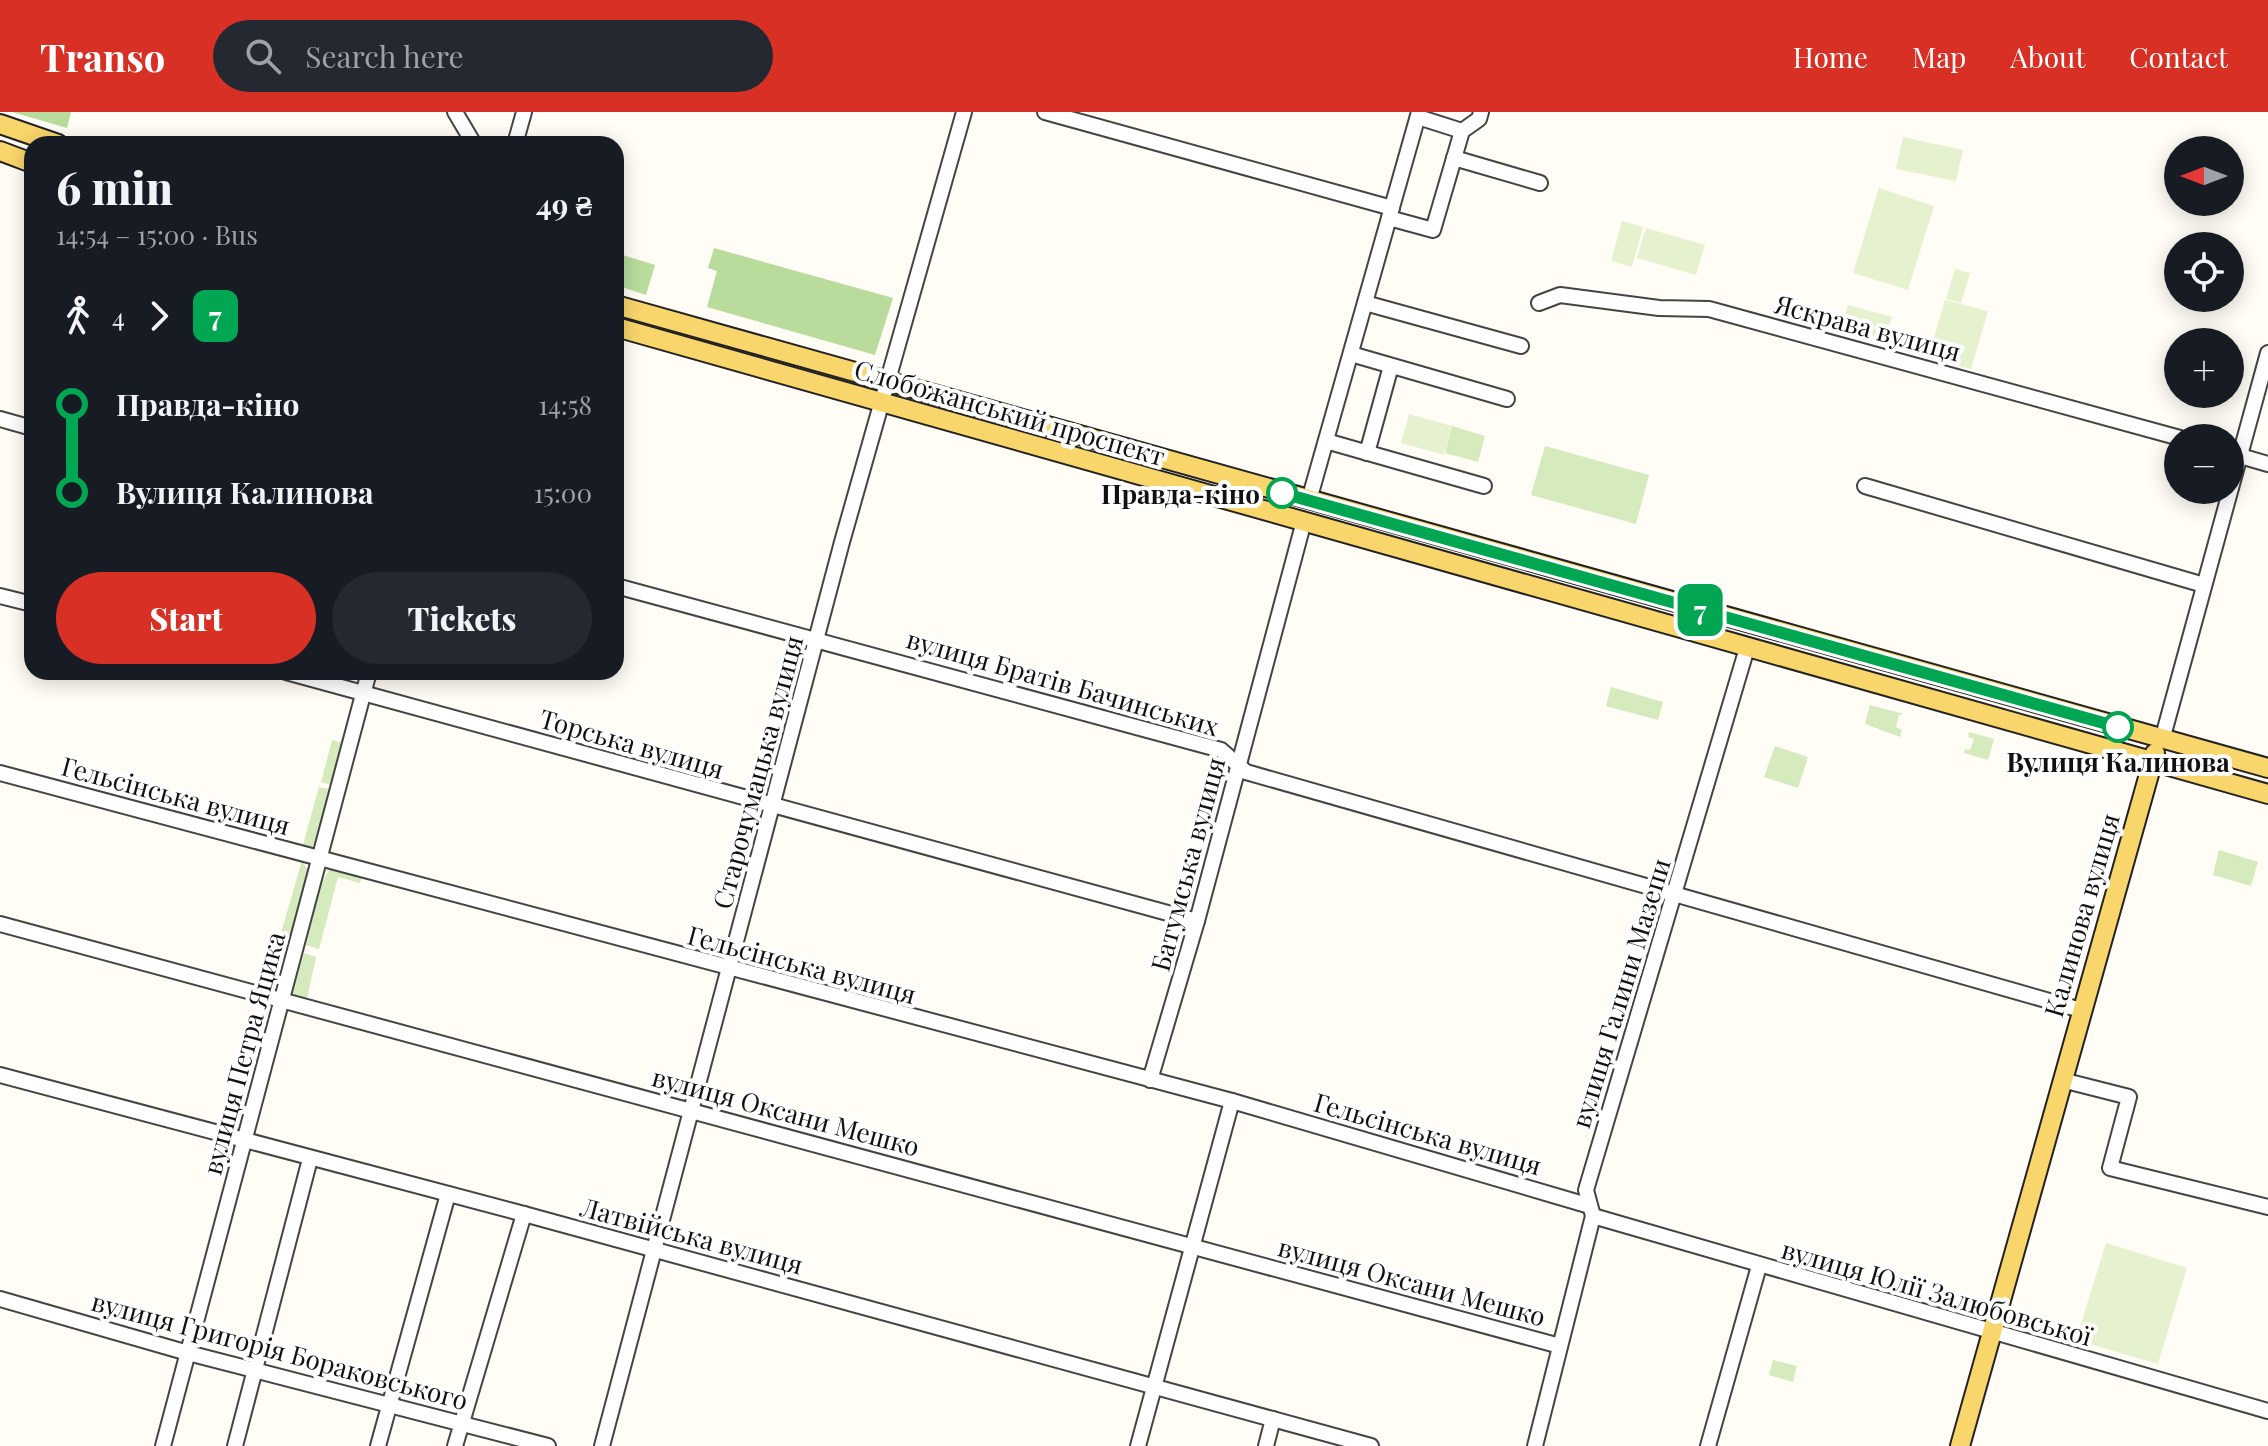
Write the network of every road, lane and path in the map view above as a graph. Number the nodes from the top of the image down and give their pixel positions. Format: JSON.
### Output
{"nodes":[{"id":1,"x":455,"y":112,"type":"edge"},
{"id":2,"x":524,"y":112,"type":"edge"},
{"id":3,"x":964,"y":112,"type":"edge"},
{"id":4,"x":1045,"y":112,"type":"edge"},
{"id":5,"x":1481,"y":112,"type":"edge"},
{"id":6,"x":1418,"y":115,"type":"edge"},
{"id":7,"x":0,"y":124,"type":"edge"},
{"id":8,"x":1462,"y":131,"type":"junction"},
{"id":9,"x":35,"y":136,"type":"edge"},
{"id":10,"x":469,"y":136,"type":"edge"},
{"id":11,"x":517,"y":136,"type":"edge"},
{"id":12,"x":0,"y":137,"type":"edge"},
{"id":13,"x":24,"y":141,"type":"edge"},
{"id":14,"x":0,"y":151,"type":"edge"},
{"id":15,"x":1454,"y":158,"type":"junction"},
{"id":16,"x":24,"y":160,"type":"edge"},
{"id":17,"x":0,"y":164,"type":"edge"},
{"id":18,"x":24,"y":168,"type":"edge"},
{"id":19,"x":1540,"y":183,"type":"dead end"},
{"id":20,"x":1390,"y":213,"type":"junction"},
{"id":21,"x":1365,"y":303,"type":"junction"},
{"id":22,"x":1539,"y":303,"type":"dead end"},
{"id":23,"x":624,"y":307,"type":"edge"},
{"id":24,"x":624,"y":329,"type":"edge"},
{"id":25,"x":1521,"y":346,"type":"dead end"},
{"id":26,"x":2268,"y":353,"type":"edge"},
{"id":27,"x":1351,"y":354,"type":"junction"},
{"id":28,"x":1391,"y":366,"type":"junction"},
{"id":29,"x":887,"y":382,"type":"junction"},
{"id":30,"x":1507,"y":399,"type":"dead end"},
{"id":31,"x":881,"y":403,"type":"junction"},
{"id":32,"x":0,"y":419,"type":"edge"},
{"id":33,"x":24,"y":426,"type":"edge"},
{"id":34,"x":2244,"y":427,"type":"edge"},
{"id":35,"x":2164,"y":434,"type":"edge"},
{"id":36,"x":1326,"y":441,"type":"junction"},
{"id":37,"x":1367,"y":453,"type":"junction"},
{"id":38,"x":2244,"y":457,"type":"edge"},
{"id":39,"x":2268,"y":464,"type":"edge"},
{"id":40,"x":1484,"y":486,"type":"dead end"},
{"id":41,"x":1865,"y":486,"type":"dead end"},
{"id":42,"x":1309,"y":500,"type":"junction"},
{"id":43,"x":2223,"y":504,"type":"edge"},
{"id":44,"x":1304,"y":521,"type":"junction"},
{"id":45,"x":2204,"y":585,"type":"junction"},
{"id":46,"x":624,"y":588,"type":"edge"},
{"id":47,"x":0,"y":596,"type":"edge"},
{"id":48,"x":24,"y":602,"type":"edge"},
{"id":49,"x":817,"y":641,"type":"junction"},
{"id":50,"x":1747,"y":648,"type":"junction"},
{"id":51,"x":316,"y":680,"type":"edge"},
{"id":52,"x":367,"y":680,"type":"edge"},
{"id":53,"x":364,"y":693,"type":"junction"},
{"id":54,"x":2162,"y":740,"type":"junction"},
{"id":55,"x":2151,"y":761,"type":"junction"},
{"id":56,"x":1239,"y":763,"type":"junction"},
{"id":57,"x":2268,"y":768,"type":"edge"},
{"id":58,"x":0,"y":773,"type":"edge"},
{"id":59,"x":2268,"y":794,"type":"edge"},
{"id":60,"x":774,"y":807,"type":"junction"},
{"id":61,"x":320,"y":858,"type":"junction"},
{"id":62,"x":1672,"y":895,"type":"junction"},
{"id":63,"x":1197,"y":921,"type":"junction"},
{"id":64,"x":0,"y":924,"type":"edge"},
{"id":65,"x":730,"y":970,"type":"junction"},
{"id":66,"x":280,"y":1001,"type":"junction"},
{"id":67,"x":2081,"y":1010,"type":"junction"},
{"id":68,"x":0,"y":1075,"type":"edge"},
{"id":69,"x":1150,"y":1080,"type":"junction"},
{"id":70,"x":2062,"y":1080,"type":"junction"},
{"id":71,"x":1232,"y":1101,"type":"junction"},
{"id":72,"x":692,"y":1110,"type":"junction"},
{"id":73,"x":244,"y":1141,"type":"junction"},
{"id":74,"x":310,"y":1159,"type":"junction"},
{"id":75,"x":448,"y":1194,"type":"junction"},
{"id":76,"x":2268,"y":1207,"type":"edge"},
{"id":77,"x":1592,"y":1211,"type":"junction"},
{"id":78,"x":524,"y":1214,"type":"junction"},
{"id":79,"x":1191,"y":1246,"type":"junction"},
{"id":80,"x":655,"y":1250,"type":"junction"},
{"id":81,"x":1759,"y":1266,"type":"junction"},
{"id":82,"x":0,"y":1299,"type":"edge"},
{"id":83,"x":1992,"y":1333,"type":"junction"},
{"id":84,"x":1560,"y":1346,"type":"junction"},
{"id":85,"x":188,"y":1353,"type":"junction"},
{"id":86,"x":257,"y":1369,"type":"junction"},
{"id":87,"x":1156,"y":1387,"type":"junction"},
{"id":88,"x":389,"y":1405,"type":"junction"},
{"id":89,"x":2268,"y":1411,"type":"edge"},
{"id":90,"x":1273,"y":1419,"type":"junction"},
{"id":91,"x":461,"y":1423,"type":"junction"},
{"id":92,"x":163,"y":1446,"type":"edge"},
{"id":93,"x":235,"y":1446,"type":"edge"},
{"id":94,"x":378,"y":1446,"type":"edge"},
{"id":95,"x":455,"y":1446,"type":"edge"},
{"id":96,"x":548,"y":1446,"type":"edge"},
{"id":97,"x":602,"y":1446,"type":"edge"},
{"id":98,"x":1138,"y":1446,"type":"edge"},
{"id":99,"x":1266,"y":1446,"type":"edge"},
{"id":100,"x":1371,"y":1446,"type":"edge"},
{"id":101,"x":1535,"y":1446,"type":"edge"},
{"id":102,"x":1708,"y":1446,"type":"edge"},
{"id":103,"x":1960,"y":1446,"type":"edge"}],
"edges":[{"from":1,"to":10,"type":"street"},
{"from":2,"to":11,"type":"street"},
{"from":3,"to":29,"type":"street","name":"Старочумацька вулиця"},
{"from":4,"to":20,"type":"street"},
{"from":5,"to":8,"type":"street"},
{"from":6,"to":8,"type":"street"},
{"from":6,"to":20,"type":"street"},
{"from":7,"to":9,"type":"main road"},
{"from":8,"to":15,"type":"street"},
{"from":12,"to":13,"type":"main road"},
{"from":14,"to":16,"type":"main road"},
{"from":15,"to":19,"type":"street"},
{"from":15,"to":20,"type":"street"},
{"from":17,"to":18,"type":"main road"},
{"from":20,"to":21,"type":"street"},
{"from":21,"to":25,"type":"street"},
{"from":21,"to":27,"type":"street"},
{"from":22,"to":35,"type":"street","name":"Яскрава вулиця"},
{"from":23,"to":29,"type":"main road","name":"Слобожанський проспект"},
{"from":24,"to":31,"type":"main road","name":"Слобожанський проспект"},
{"from":26,"to":34,"type":"street","name":"Калинова вулиця"},
{"from":27,"to":28,"type":"street"},
{"from":27,"to":36,"type":"street"},
{"from":28,"to":30,"type":"street"},
{"from":28,"to":37,"type":"street"},
{"from":29,"to":31,"type":"street","name":"Старочумацька вулиця"},
{"from":29,"to":42,"type":"main road","name":"Слобожанський проспект"},
{"from":31,"to":44,"type":"main road","name":"Слобожанський проспект"},
{"from":31,"to":49,"type":"street","name":"Старочумацька вулиця"},
{"from":32,"to":33,"type":"street"},
{"from":36,"to":37,"type":"street"},
{"from":36,"to":42,"type":"street"},
{"from":37,"to":40,"type":"street"},
{"from":38,"to":39,"type":"street"},
{"from":41,"to":45,"type":"street"},
{"from":42,"to":54,"type":"main road","name":"Слобожанський проспект"},
{"from":43,"to":45,"type":"street","name":"Калинова вулиця"},
{"from":44,"to":50,"type":"main road","name":"Слобожанський проспект"},
{"from":44,"to":56,"type":"street","name":"Батумська вулиця"},
{"from":45,"to":54,"type":"street","name":"Калинова вулиця"},
{"from":46,"to":49,"type":"street","name":"вулиця Братів Бачинських"},
{"from":47,"to":48,"type":"street"},
{"from":49,"to":56,"type":"street","name":"вулиця Братів Бачинських"},
{"from":49,"to":60,"type":"street","name":"Старочумацька вулиця"},
{"from":50,"to":55,"type":"main road","name":"Слобожанський проспект"},
{"from":50,"to":62,"type":"street","name":"вулиця Галини Мазепи"},
{"from":51,"to":53,"type":"street","name":"Торська вулиця"},
{"from":52,"to":53,"type":"street","name":"вулиця Петра Яцика"},
{"from":53,"to":60,"type":"street","name":"Торська вулиця"},
{"from":53,"to":61,"type":"street","name":"вулиця Петра Яцика"},
{"from":54,"to":55,"type":"main road","name":"Калинова вулиця"},
{"from":54,"to":57,"type":"main road","name":"Слобожанський проспект"},
{"from":55,"to":59,"type":"main road","name":"Слобожанський проспект"},
{"from":55,"to":67,"type":"main road","name":"Калинова вулиця"},
{"from":56,"to":62,"type":"street","name":"вулиця Братів Бачинських"},
{"from":56,"to":63,"type":"street","name":"Батумська вулиця"},
{"from":58,"to":61,"type":"street","name":"Гельсінська вулиця"},
{"from":60,"to":63,"type":"street","name":"Торська вулиця"},
{"from":60,"to":65,"type":"street","name":"Старочумацька вулиця"},
{"from":61,"to":65,"type":"street","name":"Гельсінська вулиця"},
{"from":61,"to":66,"type":"street","name":"вулиця Петра Яцика"},
{"from":62,"to":67,"type":"street","name":"вулиця Братів Бачинських"},
{"from":62,"to":77,"type":"street","name":"вулиця Галини Мазепи"},
{"from":63,"to":69,"type":"street","name":"Батумська вулиця"},
{"from":64,"to":66,"type":"street","name":"вулиця Оксани Мешко"},
{"from":65,"to":69,"type":"street","name":"Гельсінська вулиця"},
{"from":65,"to":72,"type":"street","name":"Старочумацька вулиця"},
{"from":66,"to":72,"type":"street","name":"вулиця Оксани Мешко"},
{"from":66,"to":73,"type":"street","name":"вулиця Петра Яцика"},
{"from":67,"to":70,"type":"main road","name":"Калинова вулиця"},
{"from":68,"to":73,"type":"street","name":"Латвійська вулиця"},
{"from":69,"to":71,"type":"street","name":"Гельсінська вулиця"},
{"from":70,"to":76,"type":"street"},
{"from":70,"to":83,"type":"main road","name":"Калинова вулиця"},
{"from":71,"to":77,"type":"street","name":"Гельсінська вулиця"},
{"from":71,"to":79,"type":"street"},
{"from":72,"to":79,"type":"street","name":"вулиця Оксани Мешко"},
{"from":72,"to":80,"type":"street","name":"Старочумацька вулиця"},
{"from":73,"to":74,"type":"street","name":"Латвійська вулиця"},
{"from":73,"to":85,"type":"street","name":"вулиця Петра Яцика"},
{"from":74,"to":75,"type":"street","name":"Латвійська вулиця"},
{"from":74,"to":86,"type":"street"},
{"from":75,"to":78,"type":"street","name":"Латвійська вулиця"},
{"from":75,"to":88,"type":"street"},
{"from":77,"to":81,"type":"street","name":"вулиця Юлії Залюбовської"},
{"from":77,"to":84,"type":"street","name":"вулиця Галини Мазепи"},
{"from":78,"to":80,"type":"street","name":"Латвійська вулиця"},
{"from":78,"to":91,"type":"street"},
{"from":79,"to":84,"type":"street","name":"вулиця Оксани Мешко"},
{"from":79,"to":87,"type":"street"},
{"from":80,"to":87,"type":"street","name":"Латвійська вулиця"},
{"from":80,"to":97,"type":"street","name":"Старочумацька вулиця"},
{"from":81,"to":83,"type":"street","name":"вулиця Юлії Залюбовської"},
{"from":81,"to":102,"type":"street"},
{"from":82,"to":85,"type":"street","name":"вулиця Григорія Бораковського"},
{"from":83,"to":89,"type":"street","name":"вулиця Юлії Залюбовської"},
{"from":83,"to":103,"type":"main road","name":"Калинова вулиця"},
{"from":84,"to":101,"type":"street","name":"вулиця Галини Мазепи"},
{"from":85,"to":86,"type":"street","name":"вулиця Григорія Бораковського"},
{"from":85,"to":92,"type":"street","name":"вулиця Петра Яцика"},
{"from":86,"to":88,"type":"street","name":"вулиця Григорія Бораковського"},
{"from":86,"to":93,"type":"street"},
{"from":87,"to":90,"type":"street","name":"Латвійська вулиця"},
{"from":87,"to":98,"type":"street"},
{"from":88,"to":91,"type":"street","name":"вулиця Григорія Бораковського"},
{"from":88,"to":94,"type":"street"},
{"from":90,"to":99,"type":"street"},
{"from":90,"to":100,"type":"street","name":"Латвійська вулиця"},
{"from":91,"to":95,"type":"street"},
{"from":91,"to":96,"type":"street","name":"вулиця Григорія Бораковського"}]}
